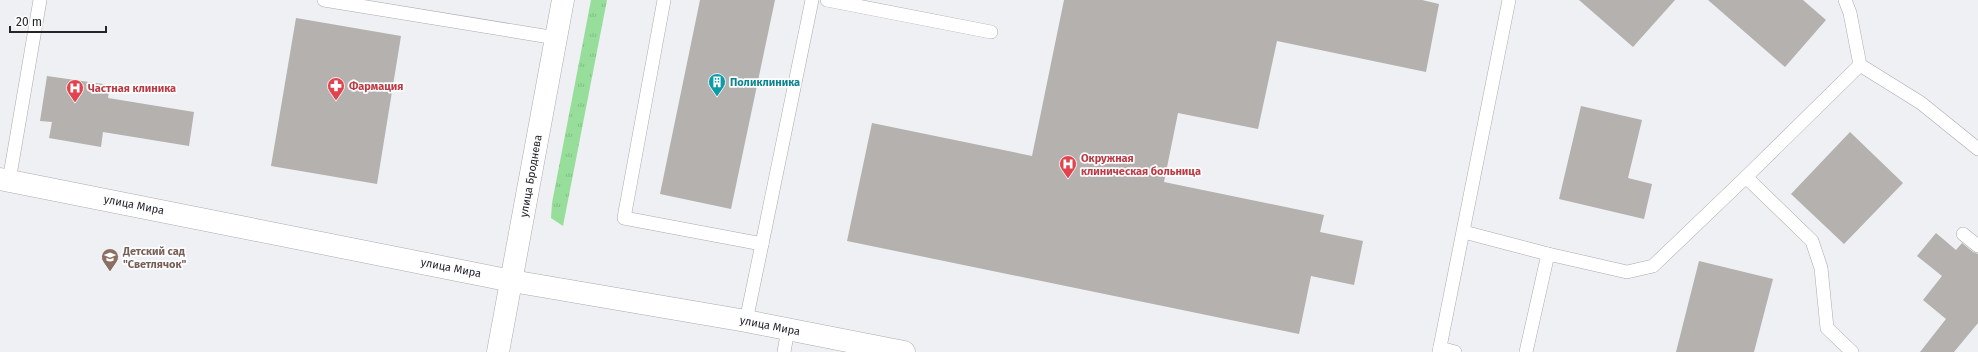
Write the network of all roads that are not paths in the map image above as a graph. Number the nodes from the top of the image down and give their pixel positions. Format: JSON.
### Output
{"nodes":[{"id":1,"x":40,"y":0,"type":"edge"},
{"id":2,"x":324,"y":0,"type":"edge"},
{"id":3,"x":563,"y":0,"type":"edge"},
{"id":4,"x":664,"y":0,"type":"edge"},
{"id":5,"x":812,"y":0,"type":"edge"},
{"id":6,"x":827,"y":0,"type":"edge"},
{"id":7,"x":1509,"y":0,"type":"edge"},
{"id":8,"x":1845,"y":0,"type":"edge"},
{"id":9,"x":990,"y":32,"type":"dead end"},
{"id":10,"x":556,"y":38,"type":"junction"},
{"id":11,"x":1860,"y":65,"type":"junction"},
{"id":12,"x":1978,"y":149,"type":"edge"},
{"id":13,"x":1746,"y":178,"type":"junction"},
{"id":14,"x":4,"y":180,"type":"edge"},
{"id":15,"x":1464,"y":232,"type":"junction"},
{"id":16,"x":1963,"y":234,"type":"dead end"},
{"id":17,"x":762,"y":244,"type":"junction"},
{"id":18,"x":1978,"y":246,"type":"edge"},
{"id":19,"x":1548,"y":254,"type":"junction"},
{"id":20,"x":512,"y":280,"type":"junction"},
{"id":21,"x":746,"y":321,"type":"junction"},
{"id":22,"x":788,"y":329,"type":"junction"},
{"id":23,"x":1439,"y":350,"type":"edge"},
{"id":24,"x":498,"y":352,"type":"edge"},
{"id":25,"x":784,"y":352,"type":"edge"},
{"id":26,"x":904,"y":352,"type":"edge"},
{"id":27,"x":1455,"y":352,"type":"edge"},
{"id":28,"x":1526,"y":352,"type":"edge"},
{"id":29,"x":1852,"y":352,"type":"edge"}],
"edges":[{"from":1,"to":14,"type":"lane"},
{"from":2,"to":10,"type":"lane"},
{"from":3,"to":10,"type":"street","name":"улица Броднева"},
{"from":4,"to":17,"type":"lane"},
{"from":5,"to":17,"type":"lane"},
{"from":6,"to":9,"type":"lane"},
{"from":7,"to":15,"type":"lane"},
{"from":8,"to":11,"type":"lane"},
{"from":10,"to":20,"type":"street","name":"улица Броднева"},
{"from":11,"to":12,"type":"lane"},
{"from":11,"to":13,"type":"lane"},
{"from":13,"to":19,"type":"lane"},
{"from":13,"to":29,"type":"lane"},
{"from":14,"to":20,"type":"street","name":"улица Мира"},
{"from":15,"to":19,"type":"lane"},
{"from":15,"to":23,"type":"lane"},
{"from":16,"to":18,"type":"lane"},
{"from":17,"to":21,"type":"lane"},
{"from":19,"to":28,"type":"lane"},
{"from":20,"to":21,"type":"street","name":"улица Мира"},
{"from":20,"to":24,"type":"street","name":"улица Броднева"},
{"from":21,"to":22,"type":"street","name":"улица Мира"},
{"from":22,"to":25,"type":"lane"},
{"from":22,"to":26,"type":"street","name":"улица Мира"},
{"from":23,"to":27,"type":"lane"}]}
